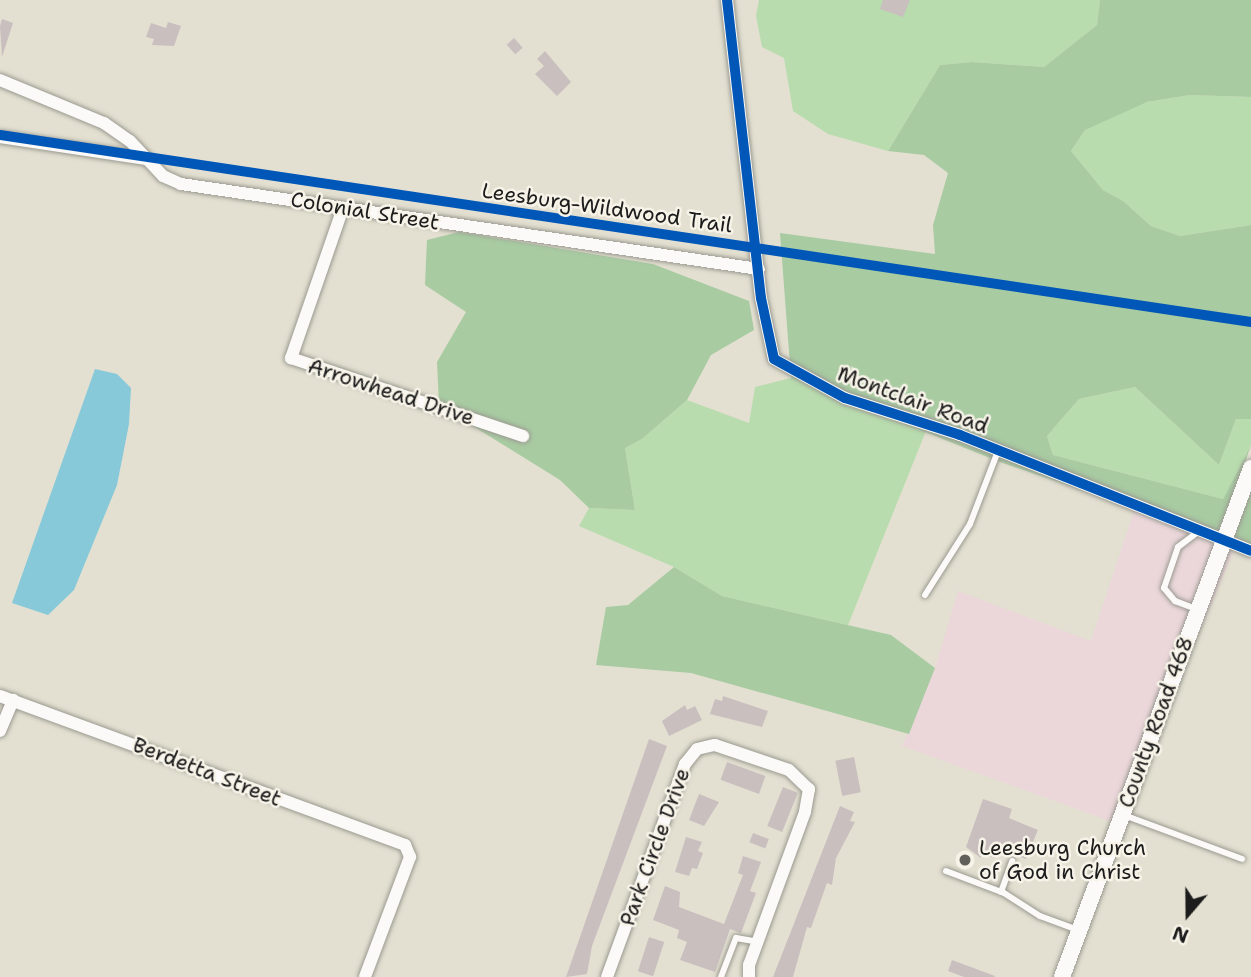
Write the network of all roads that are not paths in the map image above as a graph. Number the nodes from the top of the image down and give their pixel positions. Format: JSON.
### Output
{"nodes":[{"id":1,"x":727,"y":0,"type":"edge"},
{"id":2,"x":0,"y":80,"type":"edge"},
{"id":3,"x":0,"y":137,"type":"edge"},
{"id":4,"x":146,"y":159,"type":"junction"},
{"id":5,"x":343,"y":208,"type":"junction"},
{"id":6,"x":759,"y":269,"type":"junction"},
{"id":7,"x":523,"y":436,"type":"dead end"},
{"id":8,"x":998,"y":451,"type":"junction"},
{"id":9,"x":1251,"y":468,"type":"edge"},
{"id":10,"x":1198,"y":532,"type":"junction"},
{"id":11,"x":1223,"y":542,"type":"junction"},
{"id":12,"x":1251,"y":551,"type":"edge"},
{"id":13,"x":925,"y":595,"type":"dead end"},
{"id":14,"x":1198,"y":610,"type":"junction"},
{"id":15,"x":0,"y":696,"type":"edge"},
{"id":16,"x":13,"y":700,"type":"junction"},
{"id":17,"x":0,"y":731,"type":"edge"},
{"id":18,"x":1122,"y":814,"type":"junction"},
{"id":19,"x":1242,"y":859,"type":"dead end"},
{"id":20,"x":1012,"y":861,"type":"dead end"},
{"id":21,"x":946,"y":871,"type":"dead end"},
{"id":22,"x":1001,"y":892,"type":"junction"},
{"id":23,"x":1079,"y":930,"type":"junction"},
{"id":24,"x":758,"y":942,"type":"junction"},
{"id":25,"x":365,"y":977,"type":"edge"},
{"id":26,"x":607,"y":977,"type":"edge"},
{"id":27,"x":720,"y":977,"type":"edge"},
{"id":28,"x":749,"y":977,"type":"edge"},
{"id":29,"x":1062,"y":977,"type":"edge"}],
"edges":[{"from":1,"to":6,"type":"street","name":"Montclair Road"},
{"from":2,"to":4,"type":"street","name":"Colonial Street"},
{"from":3,"to":4,"type":"street"},
{"from":4,"to":5,"type":"street","name":"Colonial Street"},
{"from":5,"to":6,"type":"street","name":"Colonial Street"},
{"from":5,"to":7,"type":"street","name":"Arrowhead Drive"},
{"from":6,"to":8,"type":"street","name":"Montclair Road"},
{"from":8,"to":10,"type":"street","name":"Montclair Road"},
{"from":8,"to":13,"type":"lane"},
{"from":9,"to":11,"type":"street","name":"County Road 468"},
{"from":10,"to":11,"type":"street","name":"Montclair Road"},
{"from":10,"to":14,"type":"lane"},
{"from":11,"to":12,"type":"street","name":"Montclair Road"},
{"from":11,"to":14,"type":"street","name":"County Road 468"},
{"from":14,"to":18,"type":"street","name":"County Road 468"},
{"from":15,"to":16,"type":"street","name":"Berdetta Street"},
{"from":16,"to":17,"type":"street"},
{"from":16,"to":25,"type":"street","name":"Berdetta Street"},
{"from":18,"to":19,"type":"lane"},
{"from":18,"to":23,"type":"street","name":"County Road 468"},
{"from":20,"to":22,"type":"lane"},
{"from":21,"to":22,"type":"lane"},
{"from":22,"to":23,"type":"lane"},
{"from":23,"to":29,"type":"street","name":"County Road 468"},
{"from":24,"to":26,"type":"street","name":"Park Circle Drive"},
{"from":24,"to":27,"type":"lane"},
{"from":24,"to":28,"type":"street","name":"Park Circle Drive"}]}
